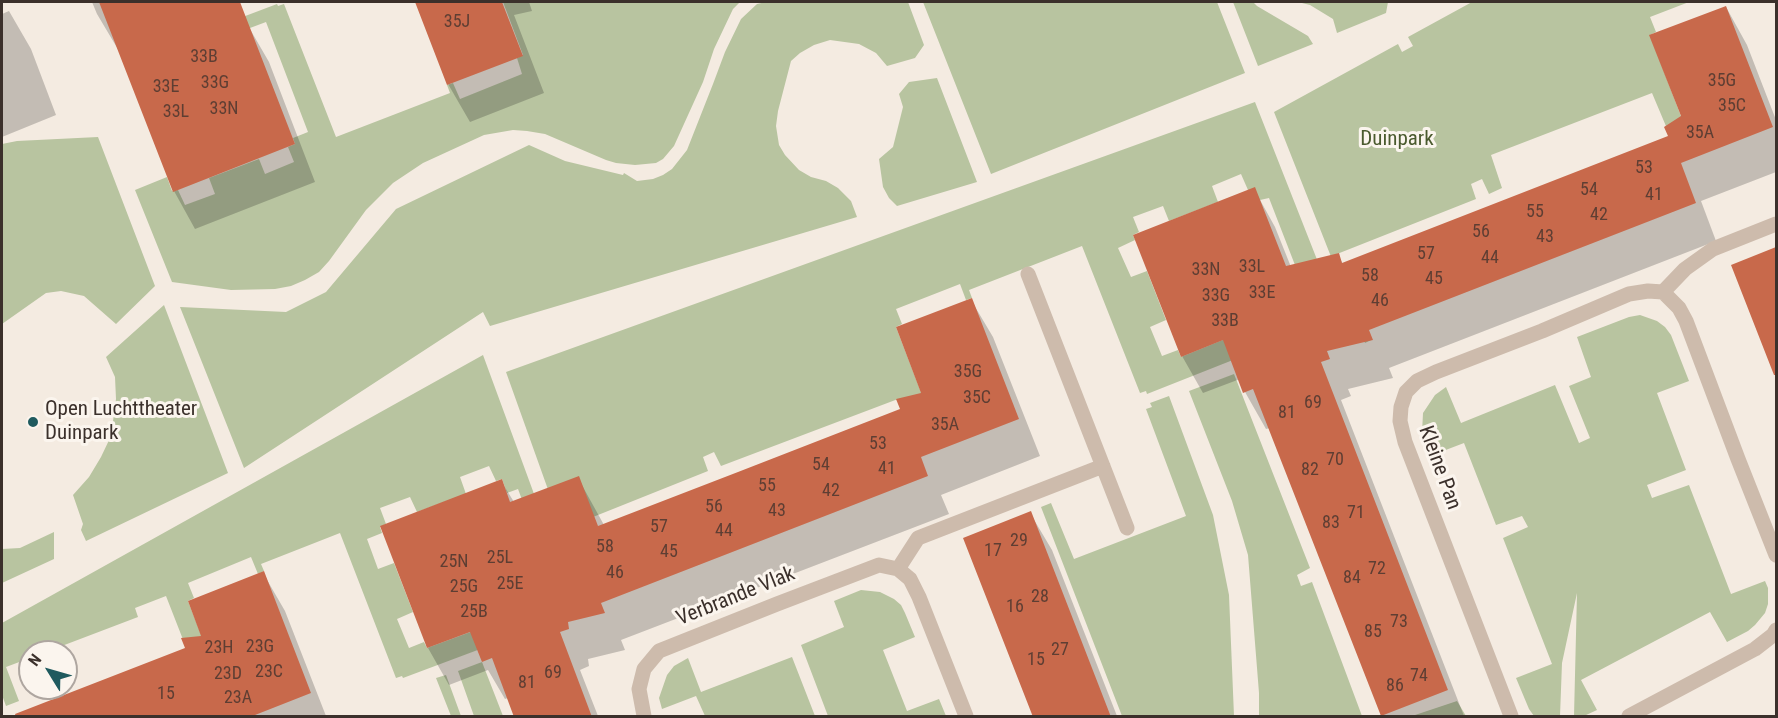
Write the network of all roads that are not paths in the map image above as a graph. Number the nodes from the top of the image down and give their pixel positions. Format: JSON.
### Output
{"nodes":[{"id":1,"x":1776,"y":224,"type":"edge"},
{"id":2,"x":1028,"y":274,"type":"dead end"},
{"id":3,"x":1663,"y":292,"type":"junction"},
{"id":4,"x":1103,"y":466,"type":"junction"},
{"id":5,"x":1127,"y":528,"type":"dead end"},
{"id":6,"x":1776,"y":555,"type":"edge"},
{"id":7,"x":897,"y":569,"type":"junction"},
{"id":8,"x":1776,"y":630,"type":"edge"},
{"id":9,"x":644,"y":717,"type":"edge"},
{"id":10,"x":966,"y":717,"type":"edge"},
{"id":11,"x":1511,"y":717,"type":"edge"},
{"id":12,"x":1629,"y":717,"type":"edge"}],
"edges":[{"from":1,"to":3,"type":"street"},
{"from":2,"to":4,"type":"street"},
{"from":3,"to":6,"type":"street"},
{"from":3,"to":11,"type":"street","name":"Kleine Pan"},
{"from":4,"to":5,"type":"street"},
{"from":4,"to":7,"type":"street"},
{"from":7,"to":9,"type":"street","name":"Verbrande Vlak"},
{"from":7,"to":10,"type":"street"},
{"from":8,"to":12,"type":"street"}]}
